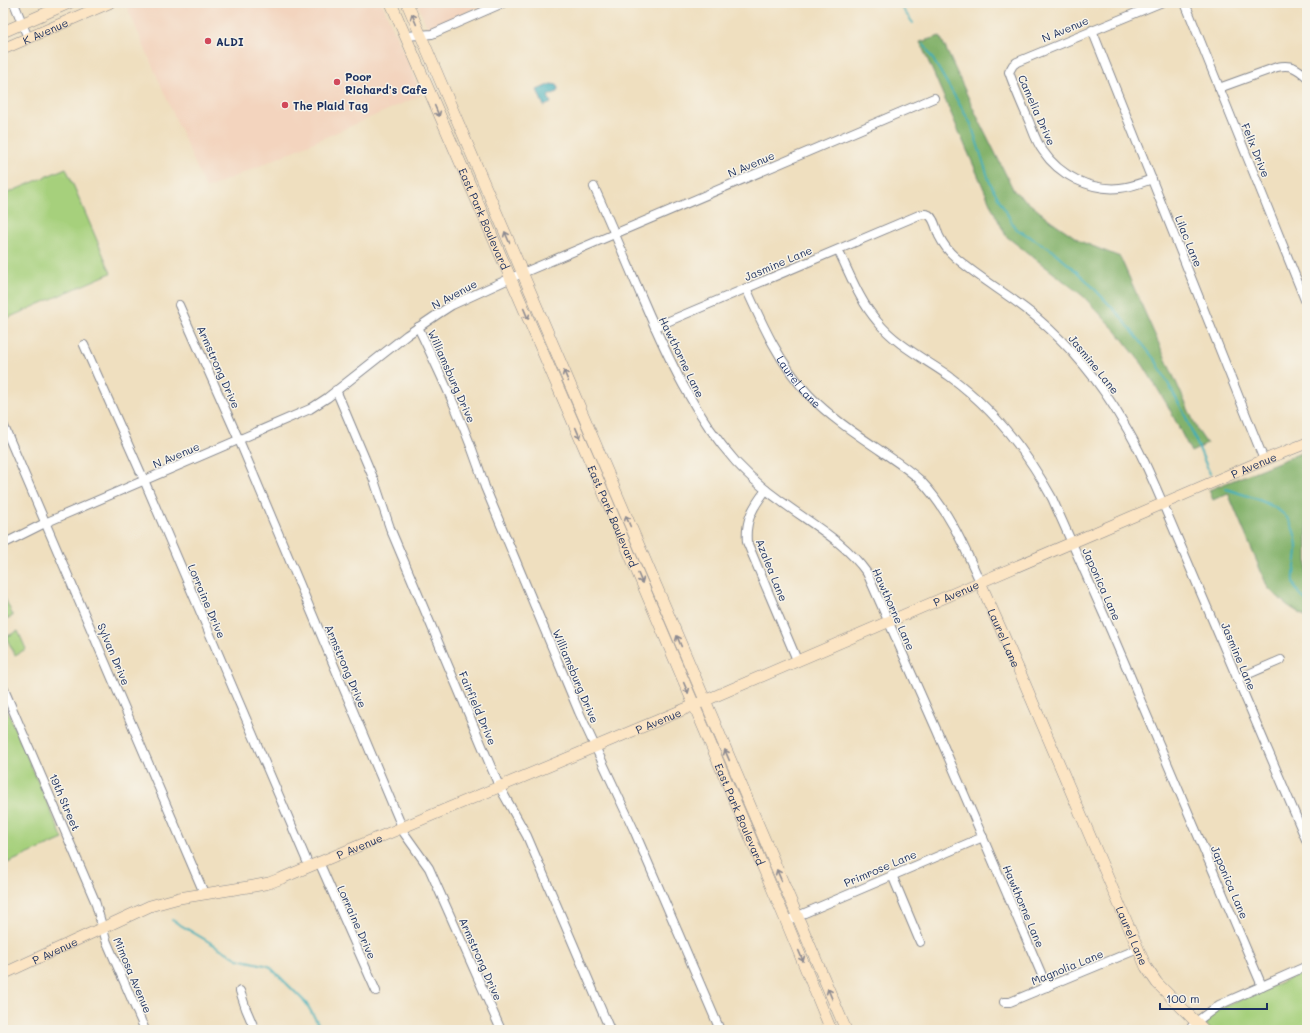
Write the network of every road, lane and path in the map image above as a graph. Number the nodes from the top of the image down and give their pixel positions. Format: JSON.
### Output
{"nodes":[{"id":1,"x":14,"y":3,"type":"edge"},
{"id":2,"x":69,"y":3,"type":"edge"},
{"id":3,"x":109,"y":3,"type":"edge"},
{"id":4,"x":391,"y":3,"type":"edge"},
{"id":5,"x":407,"y":3,"type":"edge"},
{"id":6,"x":503,"y":3,"type":"edge"},
{"id":7,"x":1160,"y":3,"type":"edge"},
{"id":8,"x":1185,"y":3,"type":"edge"},
{"id":9,"x":22,"y":23,"type":"junction"},
{"id":10,"x":1092,"y":30,"type":"junction"},
{"id":11,"x":3,"y":32,"type":"edge"},
{"id":12,"x":406,"y":36,"type":"junction"},
{"id":13,"x":420,"y":36,"type":"junction"},
{"id":14,"x":28,"y":38,"type":"junction"},
{"id":15,"x":3,"y":49,"type":"edge"},
{"id":16,"x":1024,"y":59,"type":"joint"},
{"id":17,"x":1307,"y":77,"type":"edge"},
{"id":18,"x":1219,"y":88,"type":"junction"},
{"id":19,"x":934,"y":98,"type":"dead end"},
{"id":20,"x":1152,"y":179,"type":"junction"},
{"id":21,"x":594,"y":186,"type":"dead end"},
{"id":22,"x":615,"y":234,"type":"junction"},
{"id":23,"x":838,"y":250,"type":"junction"},
{"id":24,"x":523,"y":273,"type":"junction"},
{"id":25,"x":511,"y":278,"type":"junction"},
{"id":26,"x":746,"y":288,"type":"junction"},
{"id":27,"x":179,"y":305,"type":"dead end"},
{"id":28,"x":1307,"y":305,"type":"edge"},
{"id":29,"x":418,"y":327,"type":"junction"},
{"id":30,"x":655,"y":327,"type":"junction"},
{"id":31,"x":84,"y":345,"type":"dead end"},
{"id":32,"x":336,"y":390,"type":"junction"},
{"id":33,"x":3,"y":424,"type":"edge"},
{"id":34,"x":239,"y":440,"type":"junction"},
{"id":35,"x":1307,"y":443,"type":"edge"},
{"id":36,"x":1264,"y":460,"type":"junction"},
{"id":37,"x":144,"y":480,"type":"junction"},
{"id":38,"x":766,"y":490,"type":"junction"},
{"id":39,"x":1163,"y":504,"type":"junction"},
{"id":40,"x":45,"y":523,"type":"junction"},
{"id":41,"x":1072,"y":543,"type":"junction"},
{"id":42,"x":3,"y":544,"type":"edge"},
{"id":43,"x":980,"y":582,"type":"junction"},
{"id":44,"x":888,"y":621,"type":"junction"},
{"id":45,"x":797,"y":660,"type":"junction"},
{"id":46,"x":1281,"y":660,"type":"dead end"},
{"id":47,"x":1237,"y":679,"type":"junction"},
{"id":48,"x":3,"y":687,"type":"edge"},
{"id":49,"x":704,"y":701,"type":"junction"},
{"id":50,"x":693,"y":705,"type":"junction"},
{"id":51,"x":595,"y":746,"type":"junction"},
{"id":52,"x":499,"y":786,"type":"junction"},
{"id":53,"x":402,"y":827,"type":"junction"},
{"id":54,"x":983,"y":837,"type":"junction"},
{"id":55,"x":1307,"y":842,"type":"edge"},
{"id":56,"x":314,"y":864,"type":"junction"},
{"id":57,"x":892,"y":875,"type":"junction"},
{"id":58,"x":204,"y":893,"type":"junction"},
{"id":59,"x":797,"y":916,"type":"junction"},
{"id":60,"x":786,"y":920,"type":"junction"},
{"id":61,"x":102,"y":928,"type":"junction"},
{"id":62,"x":920,"y":942,"type":"dead end"},
{"id":63,"x":1138,"y":950,"type":"junction"},
{"id":64,"x":1307,"y":966,"type":"edge"},
{"id":65,"x":3,"y":974,"type":"edge"},
{"id":66,"x":1262,"y":986,"type":"junction"},
{"id":67,"x":1047,"y":987,"type":"junction"},
{"id":68,"x":240,"y":991,"type":"dead end"},
{"id":69,"x":376,"y":991,"type":"dead end"},
{"id":70,"x":1004,"y":1002,"type":"dead end"},
{"id":71,"x":1192,"y":1026,"type":"edge"},
{"id":72,"x":145,"y":1030,"type":"edge"},
{"id":73,"x":255,"y":1030,"type":"edge"},
{"id":74,"x":501,"y":1030,"type":"edge"},
{"id":75,"x":610,"y":1030,"type":"edge"},
{"id":76,"x":720,"y":1030,"type":"edge"},
{"id":77,"x":831,"y":1030,"type":"edge"},
{"id":78,"x":846,"y":1030,"type":"edge"},
{"id":79,"x":1204,"y":1030,"type":"edge"}],
"edges":[{"from":1,"to":9,"type":"street"},
{"from":2,"to":9,"type":"main road","name":"K Avenue"},
{"from":3,"to":14,"type":"main road","name":"K Avenue"},
{"from":4,"to":12,"type":"main road","name":"East Park Boulevard"},
{"from":13,"to":5,"type":"main road","name":"East Park Boulevard","one_way":true},
{"from":6,"to":13,"type":"street"},
{"from":7,"to":10,"type":"street","name":"N Avenue"},
{"from":8,"to":18,"type":"street","name":"Felix Drive"},
{"from":9,"to":11,"type":"main road","name":"K Avenue"},
{"from":9,"to":14,"type":"street"},
{"from":10,"to":16,"type":"street","name":"N Avenue"},
{"from":10,"to":20,"type":"street","name":"Lilac Lane"},
{"from":12,"to":13,"type":"street"},
{"from":12,"to":25,"type":"main road","name":"East Park Boulevard","one_way":true},
{"from":24,"to":13,"type":"main road","name":"East Park Boulevard","one_way":true},
{"from":14,"to":15,"type":"main road","name":"K Avenue"},
{"from":16,"to":20,"type":"street","name":"Camelia Drive"},
{"from":17,"to":18,"type":"street"},
{"from":18,"to":28,"type":"street","name":"Felix Drive"},
{"from":19,"to":22,"type":"street","name":"N Avenue"},
{"from":20,"to":36,"type":"street","name":"Lilac Lane"},
{"from":21,"to":22,"type":"street","name":"Hawthorne Lane"},
{"from":22,"to":24,"type":"street","name":"N Avenue"},
{"from":22,"to":30,"type":"street","name":"Hawthorne Lane"},
{"from":23,"to":26,"type":"street","name":"Jasmine Lane"},
{"from":23,"to":39,"type":"street","name":"Jasmine Lane"},
{"from":23,"to":41,"type":"street","name":"Japonica Lane"},
{"from":24,"to":25,"type":"street","name":"N Avenue"},
{"from":49,"to":24,"type":"main road","name":"East Park Boulevard","one_way":true},
{"from":25,"to":29,"type":"street","name":"N Avenue"},
{"from":25,"to":50,"type":"main road","name":"East Park Boulevard","one_way":true},
{"from":26,"to":30,"type":"street","name":"Jasmine Lane"},
{"from":26,"to":43,"type":"street","name":"Laurel Lane"},
{"from":27,"to":34,"type":"street","name":"Armstrong Drive"},
{"from":29,"to":32,"type":"street","name":"N Avenue"},
{"from":29,"to":51,"type":"street","name":"Williamsburg Drive"},
{"from":30,"to":38,"type":"street","name":"Hawthorne Lane"},
{"from":31,"to":37,"type":"street","name":"Lorraine Drive"},
{"from":32,"to":34,"type":"street","name":"N Avenue"},
{"from":32,"to":52,"type":"street","name":"Fairfield Drive"},
{"from":33,"to":40,"type":"street","name":"Sylvan Drive"},
{"from":34,"to":37,"type":"street","name":"N Avenue"},
{"from":34,"to":53,"type":"street","name":"Armstrong Drive"},
{"from":35,"to":36,"type":"main road","name":"P Avenue"},
{"from":36,"to":39,"type":"main road","name":"P Avenue"},
{"from":37,"to":40,"type":"street","name":"N Avenue"},
{"from":37,"to":56,"type":"street","name":"Lorraine Drive"},
{"from":38,"to":44,"type":"street","name":"Hawthorne Lane"},
{"from":38,"to":45,"type":"street","name":"Azalea Lane"},
{"from":39,"to":41,"type":"main road","name":"P Avenue"},
{"from":39,"to":47,"type":"street","name":"Jasmine Lane"},
{"from":40,"to":42,"type":"street","name":"N Avenue"},
{"from":40,"to":58,"type":"street","name":"Sylvan Drive"},
{"from":41,"to":43,"type":"main road","name":"P Avenue"},
{"from":41,"to":66,"type":"street","name":"Japonica Lane"},
{"from":43,"to":44,"type":"main road","name":"P Avenue"},
{"from":43,"to":63,"type":"main road","name":"Laurel Lane"},
{"from":44,"to":45,"type":"main road","name":"P Avenue"},
{"from":44,"to":54,"type":"street","name":"Hawthorne Lane"},
{"from":45,"to":49,"type":"main road","name":"P Avenue"},
{"from":46,"to":47,"type":"street"},
{"from":47,"to":55,"type":"street","name":"Jasmine Lane"},
{"from":48,"to":61,"type":"street","name":"19th Street"},
{"from":49,"to":50,"type":"main road","name":"P Avenue"},
{"from":59,"to":49,"type":"main road","name":"East Park Boulevard","one_way":true},
{"from":50,"to":51,"type":"main road","name":"P Avenue"},
{"from":50,"to":60,"type":"main road","name":"East Park Boulevard"},
{"from":51,"to":52,"type":"main road","name":"P Avenue"},
{"from":51,"to":76,"type":"street","name":"Williamsburg Drive"},
{"from":52,"to":53,"type":"main road","name":"P Avenue"},
{"from":52,"to":75,"type":"street","name":"Fairfield Drive"},
{"from":53,"to":56,"type":"main road","name":"P Avenue"},
{"from":53,"to":74,"type":"street","name":"Armstrong Drive"},
{"from":54,"to":57,"type":"street","name":"Primrose Lane"},
{"from":54,"to":67,"type":"street","name":"Hawthorne Lane"},
{"from":56,"to":58,"type":"main road","name":"P Avenue"},
{"from":56,"to":69,"type":"street","name":"Lorraine Drive"},
{"from":57,"to":59,"type":"street","name":"Primrose Lane"},
{"from":57,"to":62,"type":"street"},
{"from":58,"to":61,"type":"main road","name":"P Avenue"},
{"from":59,"to":60,"type":"street","name":"Primrose Lane"},
{"from":78,"to":59,"type":"main road","name":"East Park Boulevard","one_way":true},
{"from":60,"to":77,"type":"main road","name":"East Park Boulevard","one_way":true},
{"from":61,"to":65,"type":"main road","name":"P Avenue"},
{"from":61,"to":72,"type":"street","name":"Mimosa Avenue"},
{"from":63,"to":67,"type":"street","name":"Magnolia Lane"},
{"from":63,"to":71,"type":"main road","name":"Laurel Lane"},
{"from":64,"to":66,"type":"street"},
{"from":66,"to":71,"type":"street"},
{"from":67,"to":70,"type":"street","name":"Magnolia Lane"},
{"from":68,"to":73,"type":"street"},
{"from":71,"to":79,"type":"main road","name":"Laurel Lane"}]}
